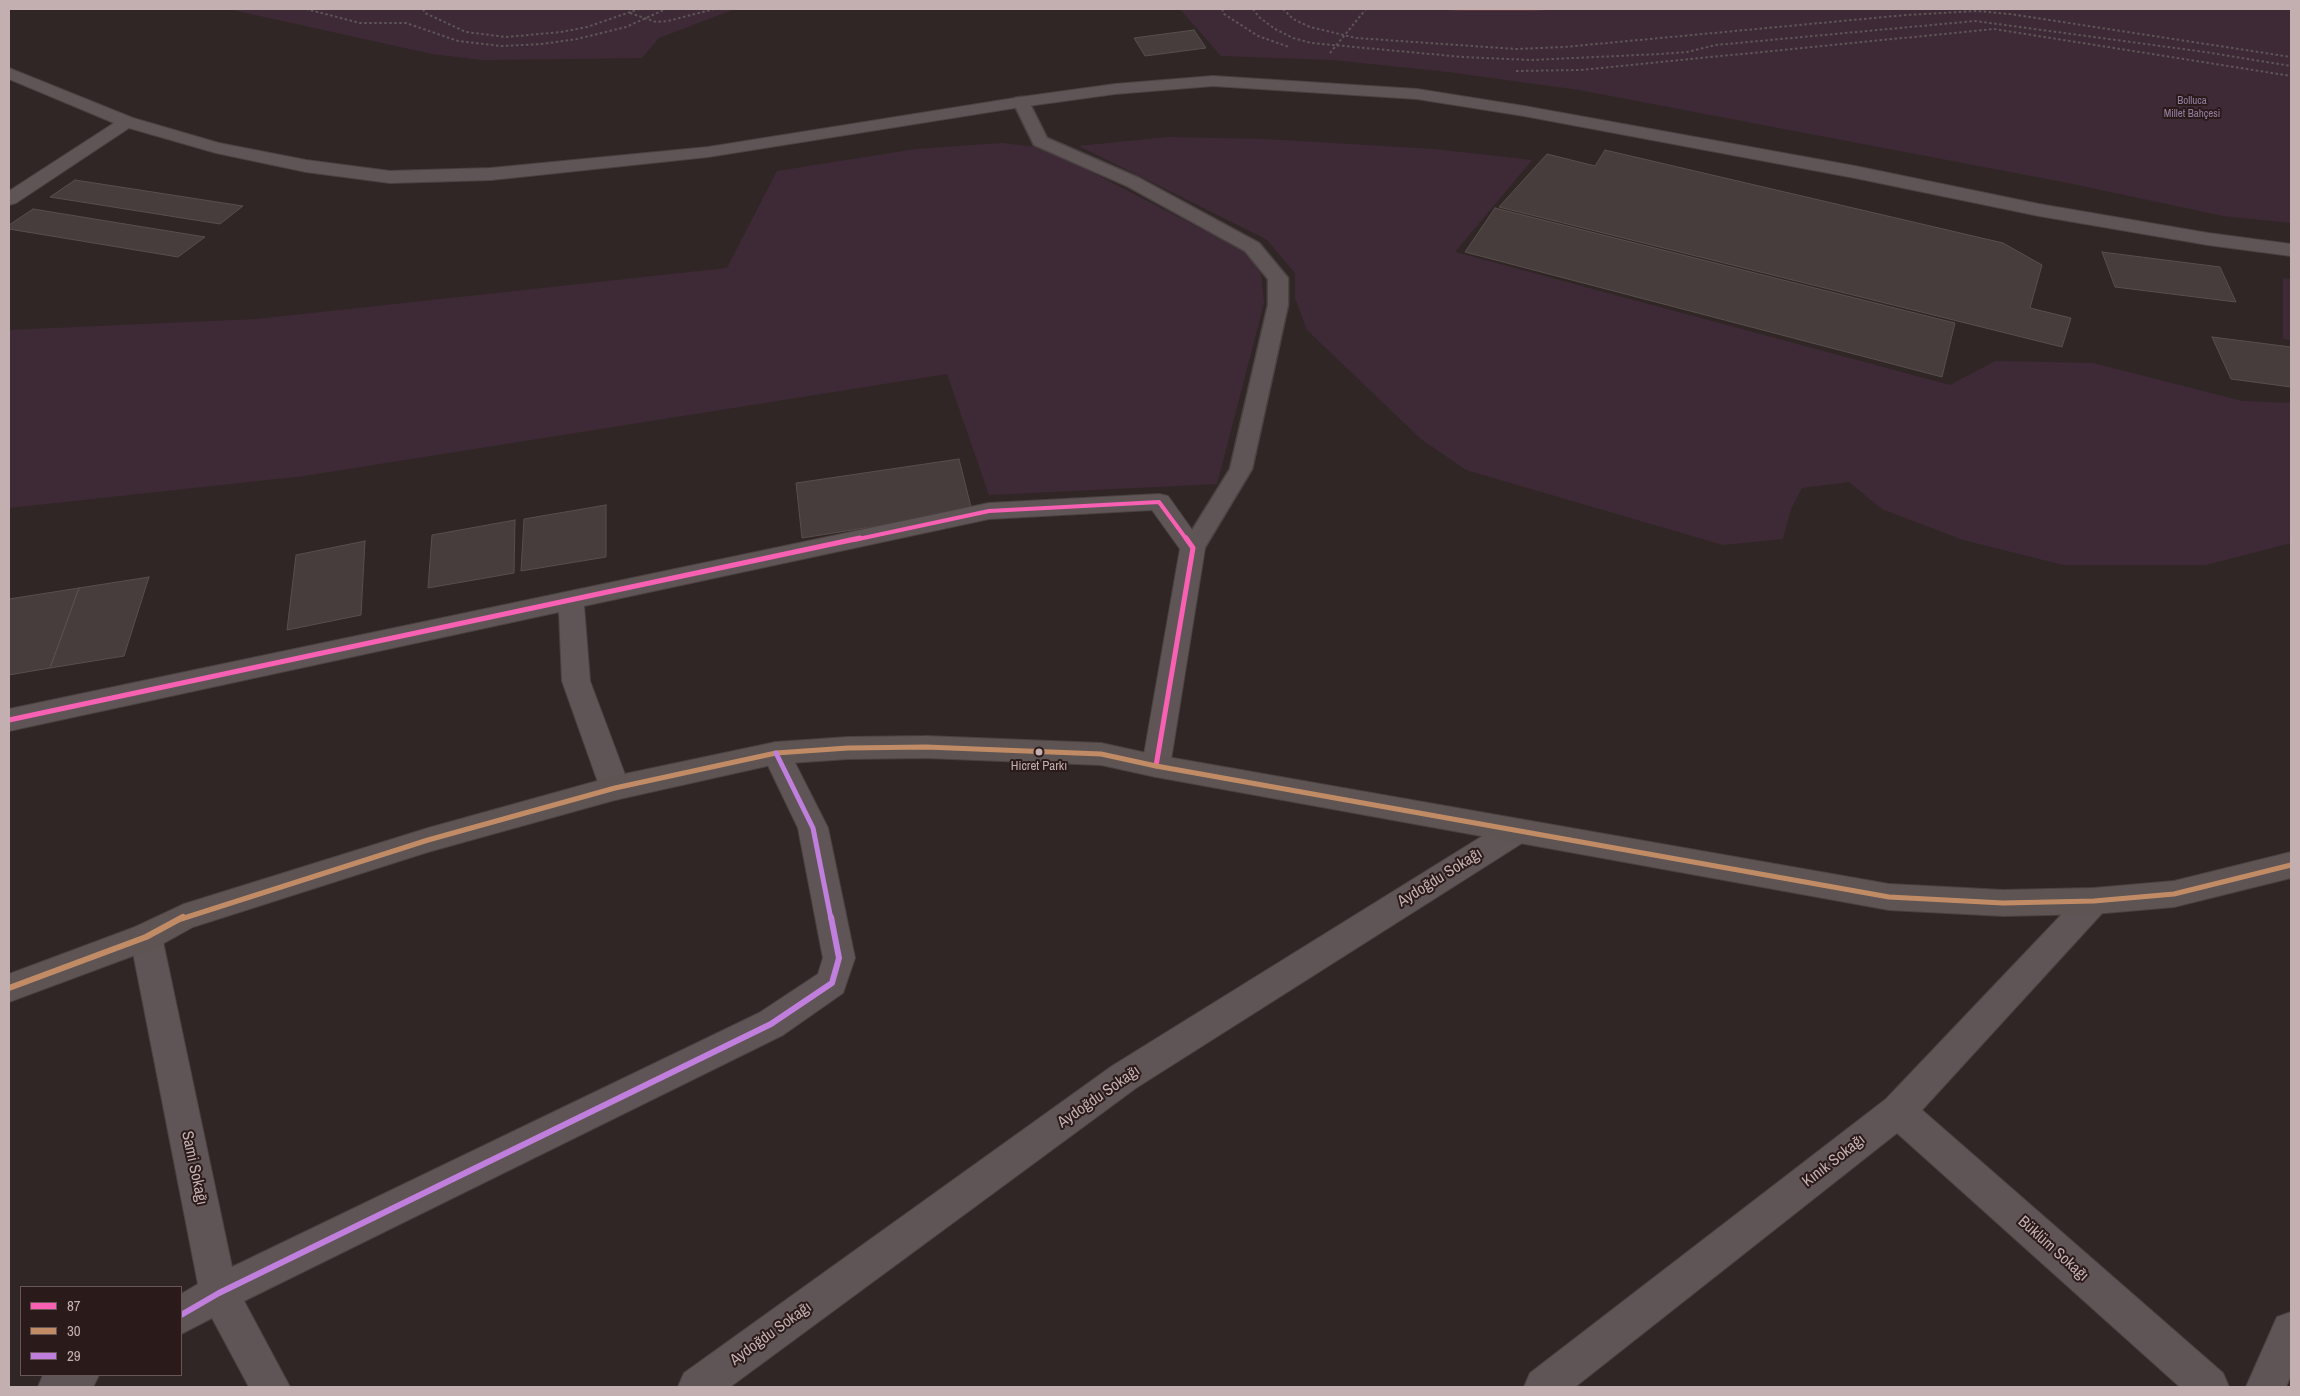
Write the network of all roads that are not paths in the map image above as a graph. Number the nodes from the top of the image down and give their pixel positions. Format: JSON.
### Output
{"nodes":[{"id":1,"x":9,"y":73,"type":"edge"},
{"id":2,"x":1021,"y":102,"type":"junction"},
{"id":3,"x":127,"y":122,"type":"junction"},
{"id":4,"x":9,"y":199,"type":"edge"},
{"id":5,"x":2291,"y":250,"type":"edge"},
{"id":6,"x":1193,"y":548,"type":"junction"},
{"id":7,"x":571,"y":600,"type":"junction"},
{"id":8,"x":9,"y":720,"type":"edge"},
{"id":9,"x":776,"y":753,"type":"junction"},
{"id":10,"x":1156,"y":766,"type":"junction"},
{"id":11,"x":615,"y":788,"type":"junction"},
{"id":12,"x":1516,"y":830,"type":"junction"},
{"id":13,"x":2291,"y":865,"type":"edge"},
{"id":14,"x":2094,"y":901,"type":"junction"},
{"id":15,"x":146,"y":937,"type":"junction"},
{"id":16,"x":9,"y":988,"type":"edge"},
{"id":17,"x":1898,"y":1112,"type":"junction"},
{"id":18,"x":219,"y":1293,"type":"junction"},
{"id":19,"x":182,"y":1314,"type":"edge"},
{"id":20,"x":2291,"y":1331,"type":"edge"},
{"id":21,"x":77,"y":1376,"type":"edge"},
{"id":22,"x":58,"y":1387,"type":"edge"},
{"id":23,"x":270,"y":1387,"type":"edge"},
{"id":24,"x":698,"y":1387,"type":"edge"},
{"id":25,"x":1544,"y":1387,"type":"edge"},
{"id":26,"x":2209,"y":1387,"type":"edge"},
{"id":27,"x":2266,"y":1387,"type":"edge"}],
"edges":[{"from":1,"to":3,"type":"street"},
{"from":2,"to":3,"type":"street"},
{"from":2,"to":5,"type":"street"},
{"from":2,"to":6,"type":"lane"},
{"from":3,"to":4,"type":"street"},
{"from":6,"to":7,"type":"street"},
{"from":6,"to":10,"type":"street"},
{"from":7,"to":8,"type":"street"},
{"from":7,"to":11,"type":"street"},
{"from":9,"to":10,"type":"main road"},
{"from":9,"to":11,"type":"main road"},
{"from":9,"to":18,"type":"street"},
{"from":10,"to":12,"type":"main road"},
{"from":11,"to":15,"type":"main road"},
{"from":12,"to":14,"type":"main road"},
{"from":12,"to":24,"type":"street","name":"Aydoğdu Sokağı"},
{"from":13,"to":14,"type":"main road"},
{"from":14,"to":17,"type":"street","name":"Kınık Sokağı"},
{"from":15,"to":16,"type":"main road"},
{"from":15,"to":18,"type":"street","name":"Sami Sokağı"},
{"from":17,"to":25,"type":"street","name":"Kınık Sokağı"},
{"from":17,"to":26,"type":"street","name":"Büklüm Sokağı"},
{"from":18,"to":19,"type":"street"},
{"from":18,"to":23,"type":"street","name":"Sami Sokağı"},
{"from":20,"to":27,"type":"street"},
{"from":21,"to":22,"type":"street"}]}
